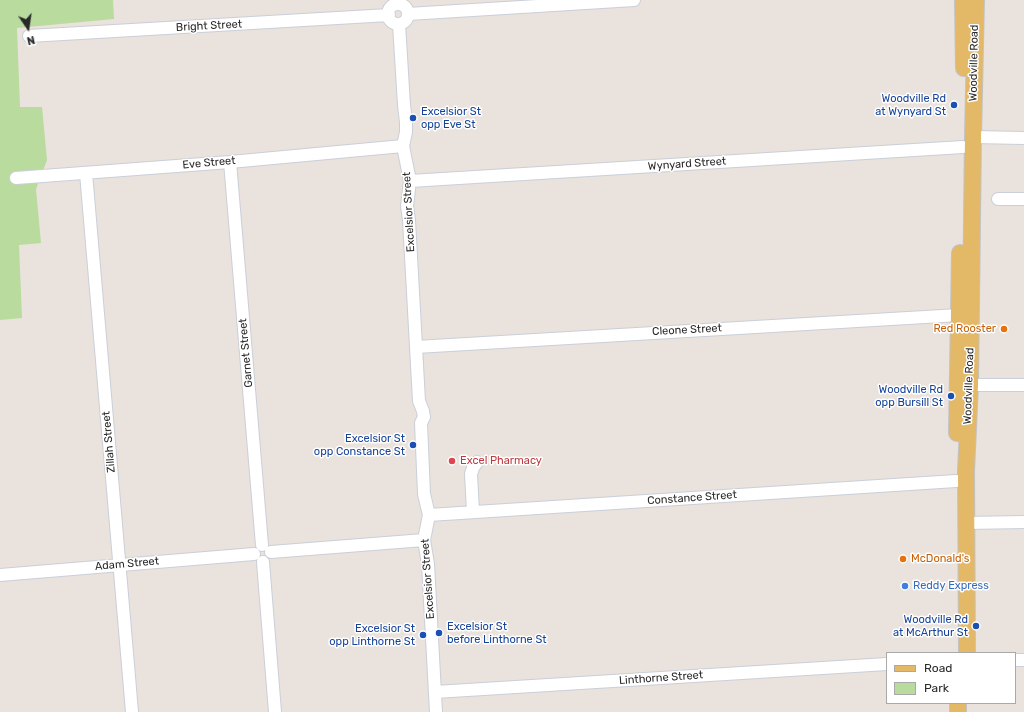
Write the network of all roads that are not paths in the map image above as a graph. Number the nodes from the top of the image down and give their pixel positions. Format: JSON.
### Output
{"nodes":[{"id":1,"x":634,"y":0,"type":"edge"},
{"id":2,"x":963,"y":0,"type":"edge"},
{"id":3,"x":976,"y":0,"type":"edge"},
{"id":4,"x":398,"y":2,"type":"edge"},
{"id":5,"x":408,"y":14,"type":"junction"},
{"id":6,"x":389,"y":15,"type":"junction"},
{"id":7,"x":399,"y":24,"type":"junction"},
{"id":8,"x":30,"y":36,"type":"dead end"},
{"id":9,"x":1024,"y":138,"type":"edge"},
{"id":10,"x":968,"y":142,"type":"junction"},
{"id":11,"x":403,"y":146,"type":"junction"},
{"id":12,"x":230,"y":162,"type":"junction"},
{"id":13,"x":86,"y":173,"type":"junction"},
{"id":14,"x":16,"y":178,"type":"dead end"},
{"id":15,"x":410,"y":181,"type":"junction"},
{"id":16,"x":998,"y":199,"type":"dead end"},
{"id":17,"x":1024,"y":199,"type":"edge"},
{"id":18,"x":959,"y":315,"type":"junction"},
{"id":19,"x":416,"y":347,"type":"junction"},
{"id":20,"x":970,"y":385,"type":"junction"},
{"id":21,"x":1024,"y":385,"type":"edge"},
{"id":22,"x":477,"y":462,"type":"dead end"},
{"id":23,"x":956,"y":481,"type":"junction"},
{"id":24,"x":473,"y":512,"type":"junction"},
{"id":25,"x":428,"y":515,"type":"junction"},
{"id":26,"x":1024,"y":522,"type":"edge"},
{"id":27,"x":966,"y":523,"type":"junction"},
{"id":28,"x":424,"y":540,"type":"junction"},
{"id":29,"x":262,"y":553,"type":"junction"},
{"id":30,"x":119,"y":565,"type":"junction"},
{"id":31,"x":0,"y":575,"type":"edge"},
{"id":32,"x":958,"y":652,"type":"edge"},
{"id":33,"x":967,"y":652,"type":"edge"},
{"id":34,"x":886,"y":664,"type":"edge"},
{"id":35,"x":435,"y":692,"type":"junction"},
{"id":36,"x":132,"y":712,"type":"edge"},
{"id":37,"x":275,"y":712,"type":"edge"},
{"id":38,"x":436,"y":712,"type":"edge"}],
"edges":[{"from":1,"to":5,"type":"street"},
{"from":2,"to":10,"type":"main road","name":"Woodville Road"},
{"from":3,"to":10,"type":"main road","name":"Woodville Road"},
{"from":4,"to":5,"type":"street"},
{"from":4,"to":6,"type":"street"},
{"from":5,"to":7,"type":"street"},
{"from":6,"to":7,"type":"street"},
{"from":6,"to":8,"type":"street","name":"Bright Street"},
{"from":7,"to":11,"type":"street","name":"Excelsior Street"},
{"from":9,"to":10,"type":"street","name":"Wynyard Street"},
{"from":10,"to":15,"type":"street","name":"Wynyard Street"},
{"from":10,"to":18,"type":"main road","name":"Woodville Road"},
{"from":10,"to":20,"type":"main road","name":"Woodville Road"},
{"from":11,"to":12,"type":"street","name":"Eve Street"},
{"from":11,"to":15,"type":"street","name":"Excelsior Street"},
{"from":12,"to":13,"type":"street","name":"Eve Street"},
{"from":12,"to":29,"type":"street","name":"Garnet Street"},
{"from":13,"to":14,"type":"street","name":"Eve Street"},
{"from":13,"to":30,"type":"street","name":"Zillah Street"},
{"from":15,"to":19,"type":"street","name":"Excelsior Street"},
{"from":16,"to":17,"type":"street"},
{"from":18,"to":19,"type":"street","name":"Cleone Street"},
{"from":18,"to":23,"type":"main road","name":"Woodville Road"},
{"from":19,"to":25,"type":"street","name":"Excelsior Street"},
{"from":20,"to":21,"type":"street"},
{"from":20,"to":27,"type":"main road","name":"Woodville Road"},
{"from":22,"to":24,"type":"street"},
{"from":23,"to":24,"type":"street","name":"Constance Street"},
{"from":23,"to":32,"type":"main road","name":"Woodville Road"},
{"from":24,"to":25,"type":"street","name":"Constance Street"},
{"from":25,"to":28,"type":"street","name":"Excelsior Street"},
{"from":26,"to":27,"type":"street"},
{"from":27,"to":33,"type":"main road","name":"Woodville Road"},
{"from":28,"to":29,"type":"street","name":"Adam Street"},
{"from":28,"to":35,"type":"street","name":"Excelsior Street"},
{"from":29,"to":30,"type":"street","name":"Adam Street"},
{"from":29,"to":37,"type":"street","name":"Garnet Street"},
{"from":30,"to":31,"type":"street","name":"Adam Street"},
{"from":30,"to":36,"type":"street","name":"Zillah Street"},
{"from":34,"to":35,"type":"street","name":"Linthorne Street"},
{"from":35,"to":38,"type":"street","name":"Excelsior Street"}]}
